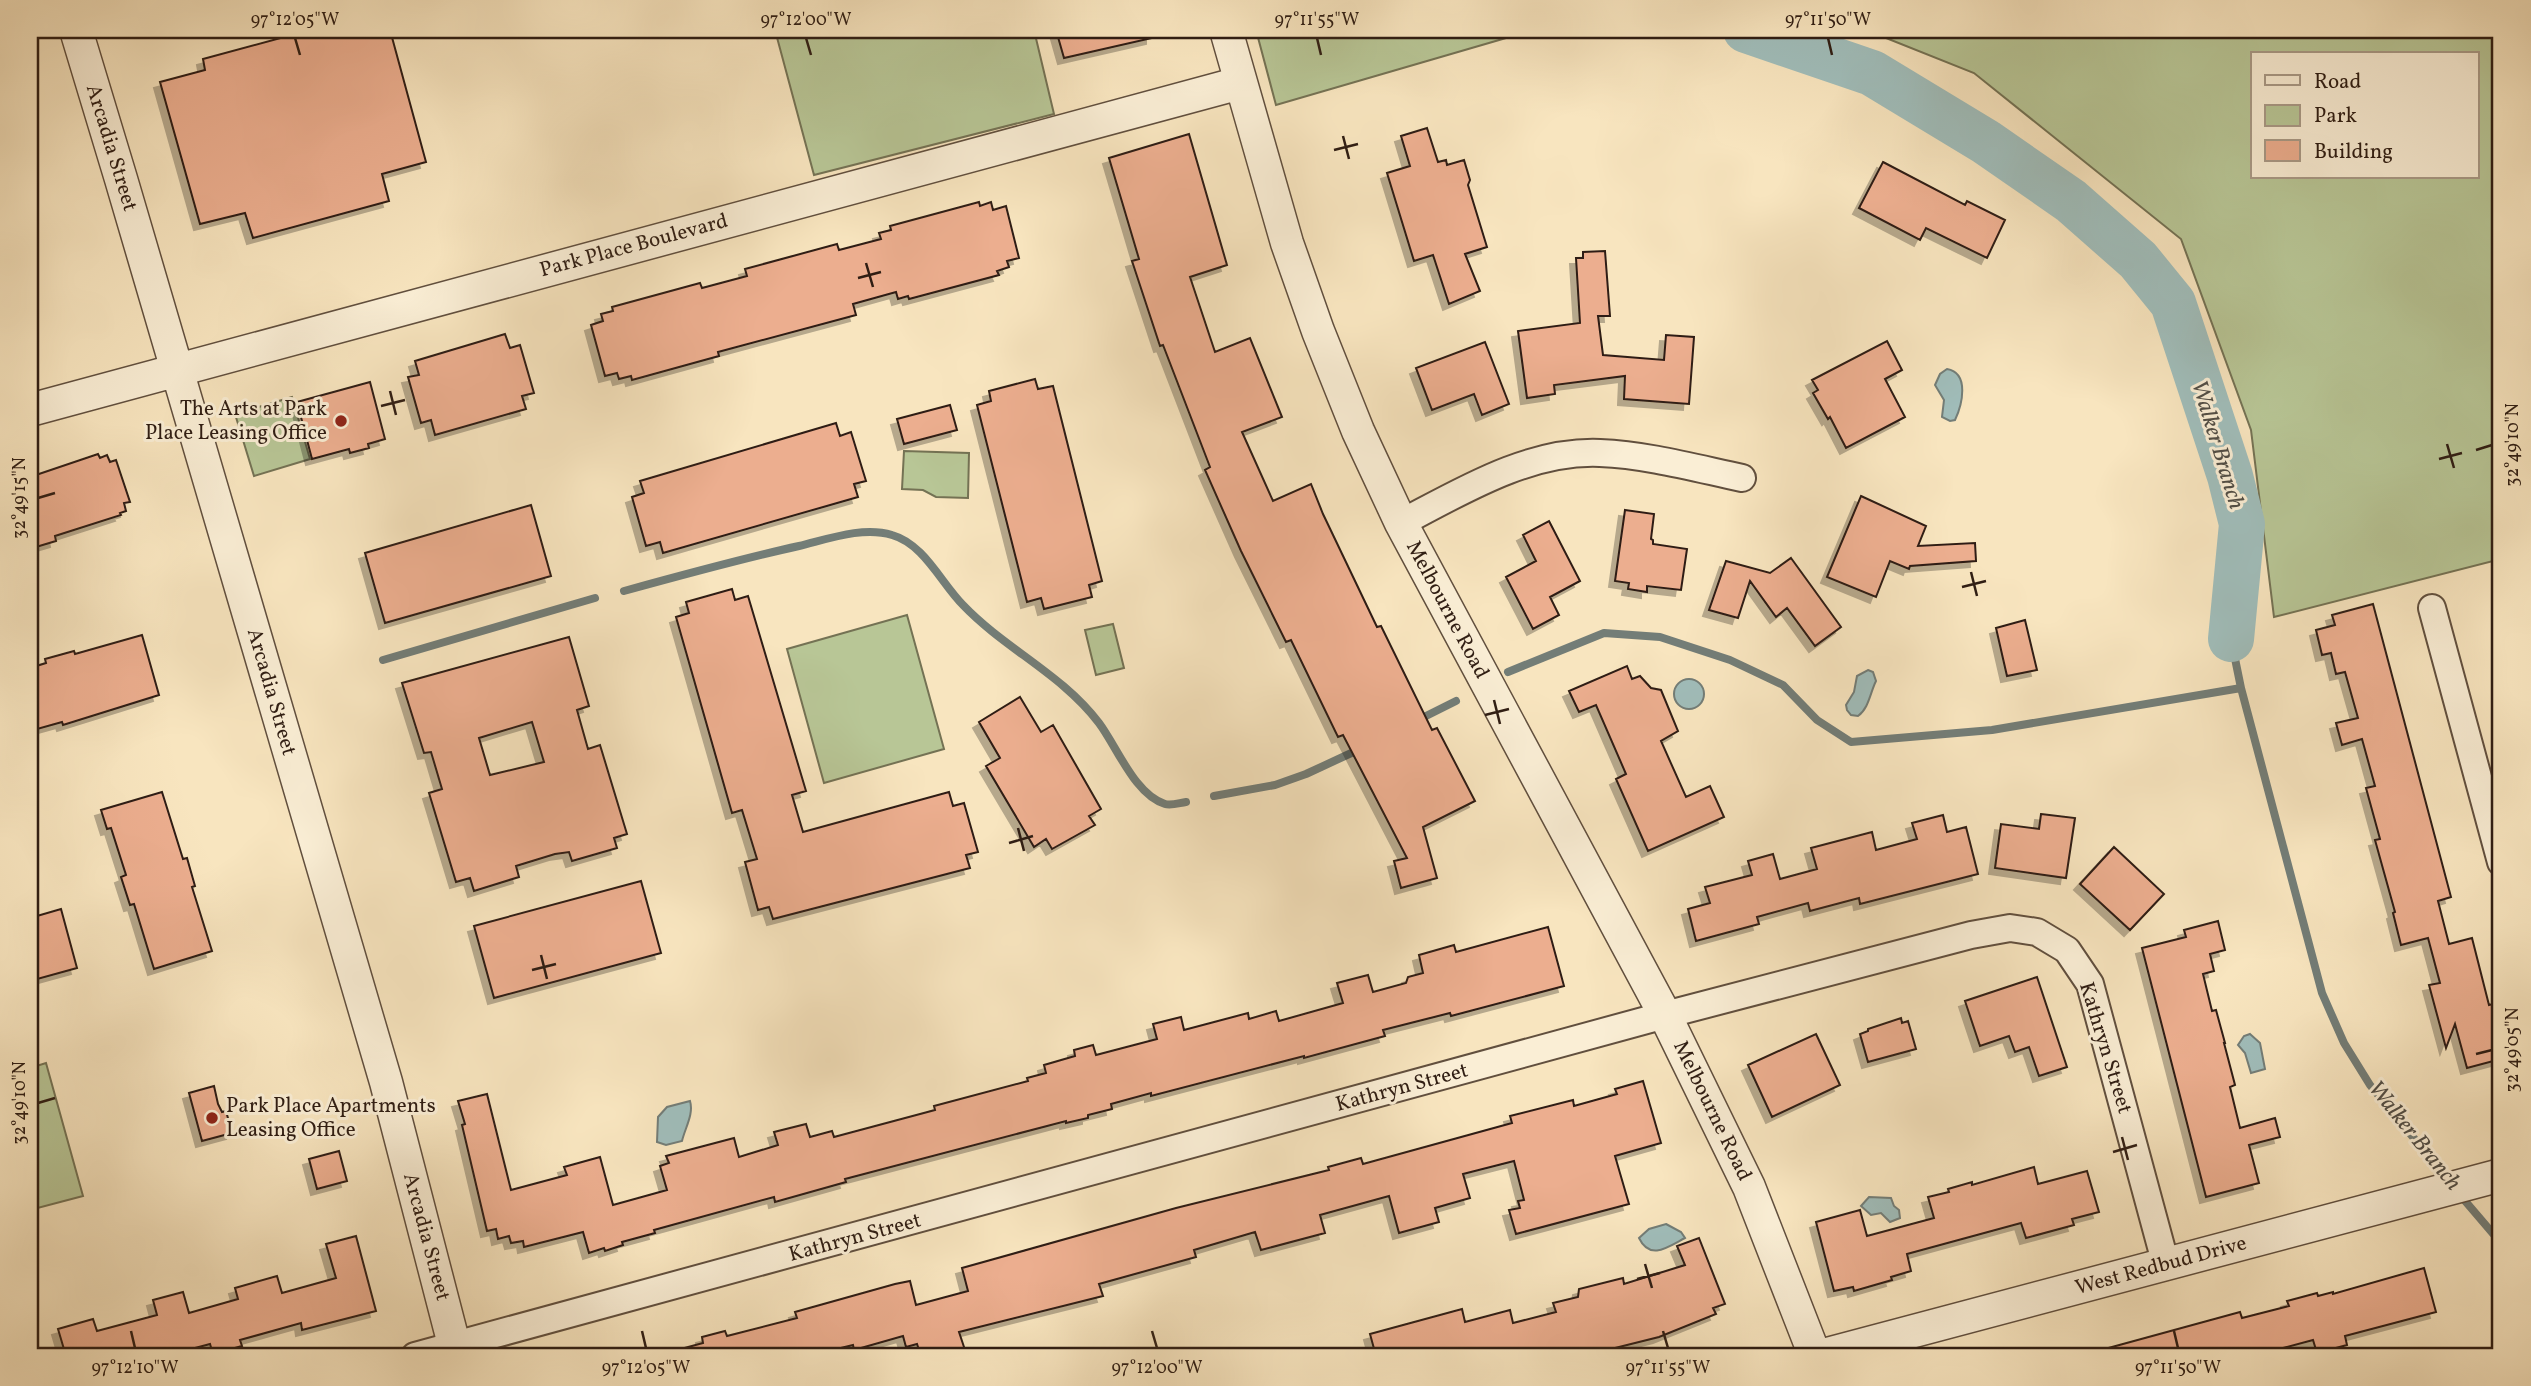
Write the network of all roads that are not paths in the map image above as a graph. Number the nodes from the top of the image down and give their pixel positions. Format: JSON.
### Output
{"nodes":[{"id":1,"x":76,"y":30,"type":"edge"},
{"id":2,"x":1226,"y":30,"type":"edge"},
{"id":3,"x":1240,"y":83,"type":"junction"},
{"id":4,"x":176,"y":370,"type":"junction"},
{"id":5,"x":30,"y":410,"type":"edge"},
{"id":6,"x":1742,"y":478,"type":"dead end"},
{"id":7,"x":1401,"y":523,"type":"junction"},
{"id":8,"x":2432,"y":608,"type":"dead end"},
{"id":9,"x":2494,"y":798,"type":"edge"},
{"id":10,"x":2501,"y":862,"type":"edge"},
{"id":11,"x":1665,"y":1015,"type":"junction"},
{"id":12,"x":2501,"y":1175,"type":"edge"},
{"id":13,"x":2166,"y":1265,"type":"junction"},
{"id":14,"x":456,"y":1351,"type":"edge"},
{"id":15,"x":415,"y":1356,"type":"edge"},
{"id":16,"x":1817,"y":1356,"type":"edge"}],
"edges":[{"from":1,"to":4,"type":"street","name":"Arcadia Street"},
{"from":2,"to":3,"type":"street","name":"Melbourne Road"},
{"from":3,"to":4,"type":"street","name":"Park Place Boulevard"},
{"from":3,"to":7,"type":"street","name":"Melbourne Road"},
{"from":4,"to":5,"type":"street","name":"Park Place Boulevard"},
{"from":4,"to":14,"type":"street","name":"Arcadia Street"},
{"from":6,"to":7,"type":"street"},
{"from":7,"to":11,"type":"street","name":"Melbourne Road"},
{"from":8,"to":9,"type":"street"},
{"from":9,"to":10,"type":"street"},
{"from":11,"to":13,"type":"street","name":"Kathryn Street"},
{"from":11,"to":14,"type":"street","name":"Kathryn Street"},
{"from":11,"to":16,"type":"street","name":"Melbourne Road"},
{"from":12,"to":13,"type":"street","name":"West Redbud Drive"},
{"from":13,"to":16,"type":"street","name":"West Redbud Drive"},
{"from":14,"to":15,"type":"street","name":"Kathryn Street"}]}
